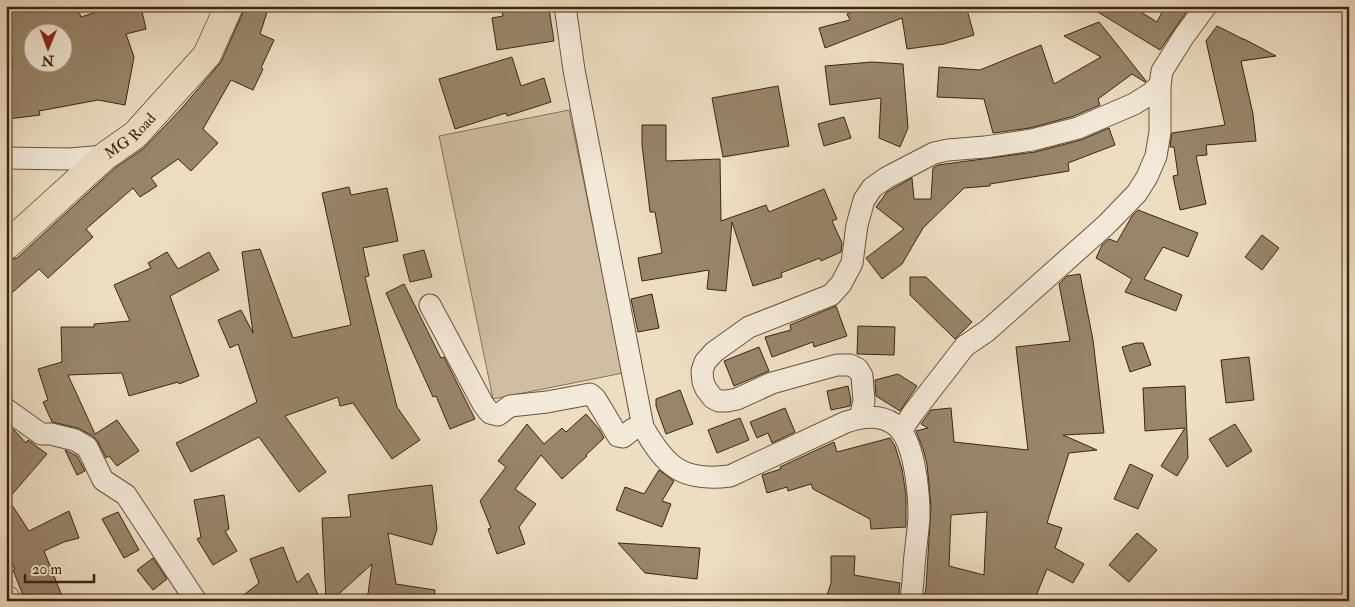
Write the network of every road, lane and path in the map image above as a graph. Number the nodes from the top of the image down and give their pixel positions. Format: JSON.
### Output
{"nodes":[{"id":1,"x":230,"y":6,"type":"edge"},
{"id":2,"x":565,"y":6,"type":"edge"},
{"id":3,"x":1206,"y":6,"type":"edge"},
{"id":4,"x":1160,"y":85,"type":"junction"},
{"id":5,"x":105,"y":156,"type":"junction"},
{"id":6,"x":6,"y":158,"type":"edge"},
{"id":7,"x":6,"y":246,"type":"edge"},
{"id":8,"x":430,"y":305,"type":"dead end"},
{"id":9,"x":6,"y":409,"type":"edge"},
{"id":10,"x":860,"y":418,"type":"junction"},
{"id":11,"x":643,"y":427,"type":"junction"},
{"id":12,"x":901,"y":431,"type":"junction"},
{"id":13,"x":196,"y":601,"type":"edge"},
{"id":14,"x":910,"y":601,"type":"edge"}],
"edges":[{"from":1,"to":5,"type":"main road","name":"MG Road"},
{"from":2,"to":11,"type":"street"},
{"from":3,"to":4,"type":"street"},
{"from":4,"to":10,"type":"street"},
{"from":4,"to":12,"type":"street"},
{"from":5,"to":6,"type":"street"},
{"from":5,"to":7,"type":"main road","name":"MG Road"},
{"from":8,"to":11,"type":"street"},
{"from":9,"to":13,"type":"street"},
{"from":10,"to":11,"type":"street"},
{"from":10,"to":12,"type":"street"},
{"from":12,"to":14,"type":"street"}]}
